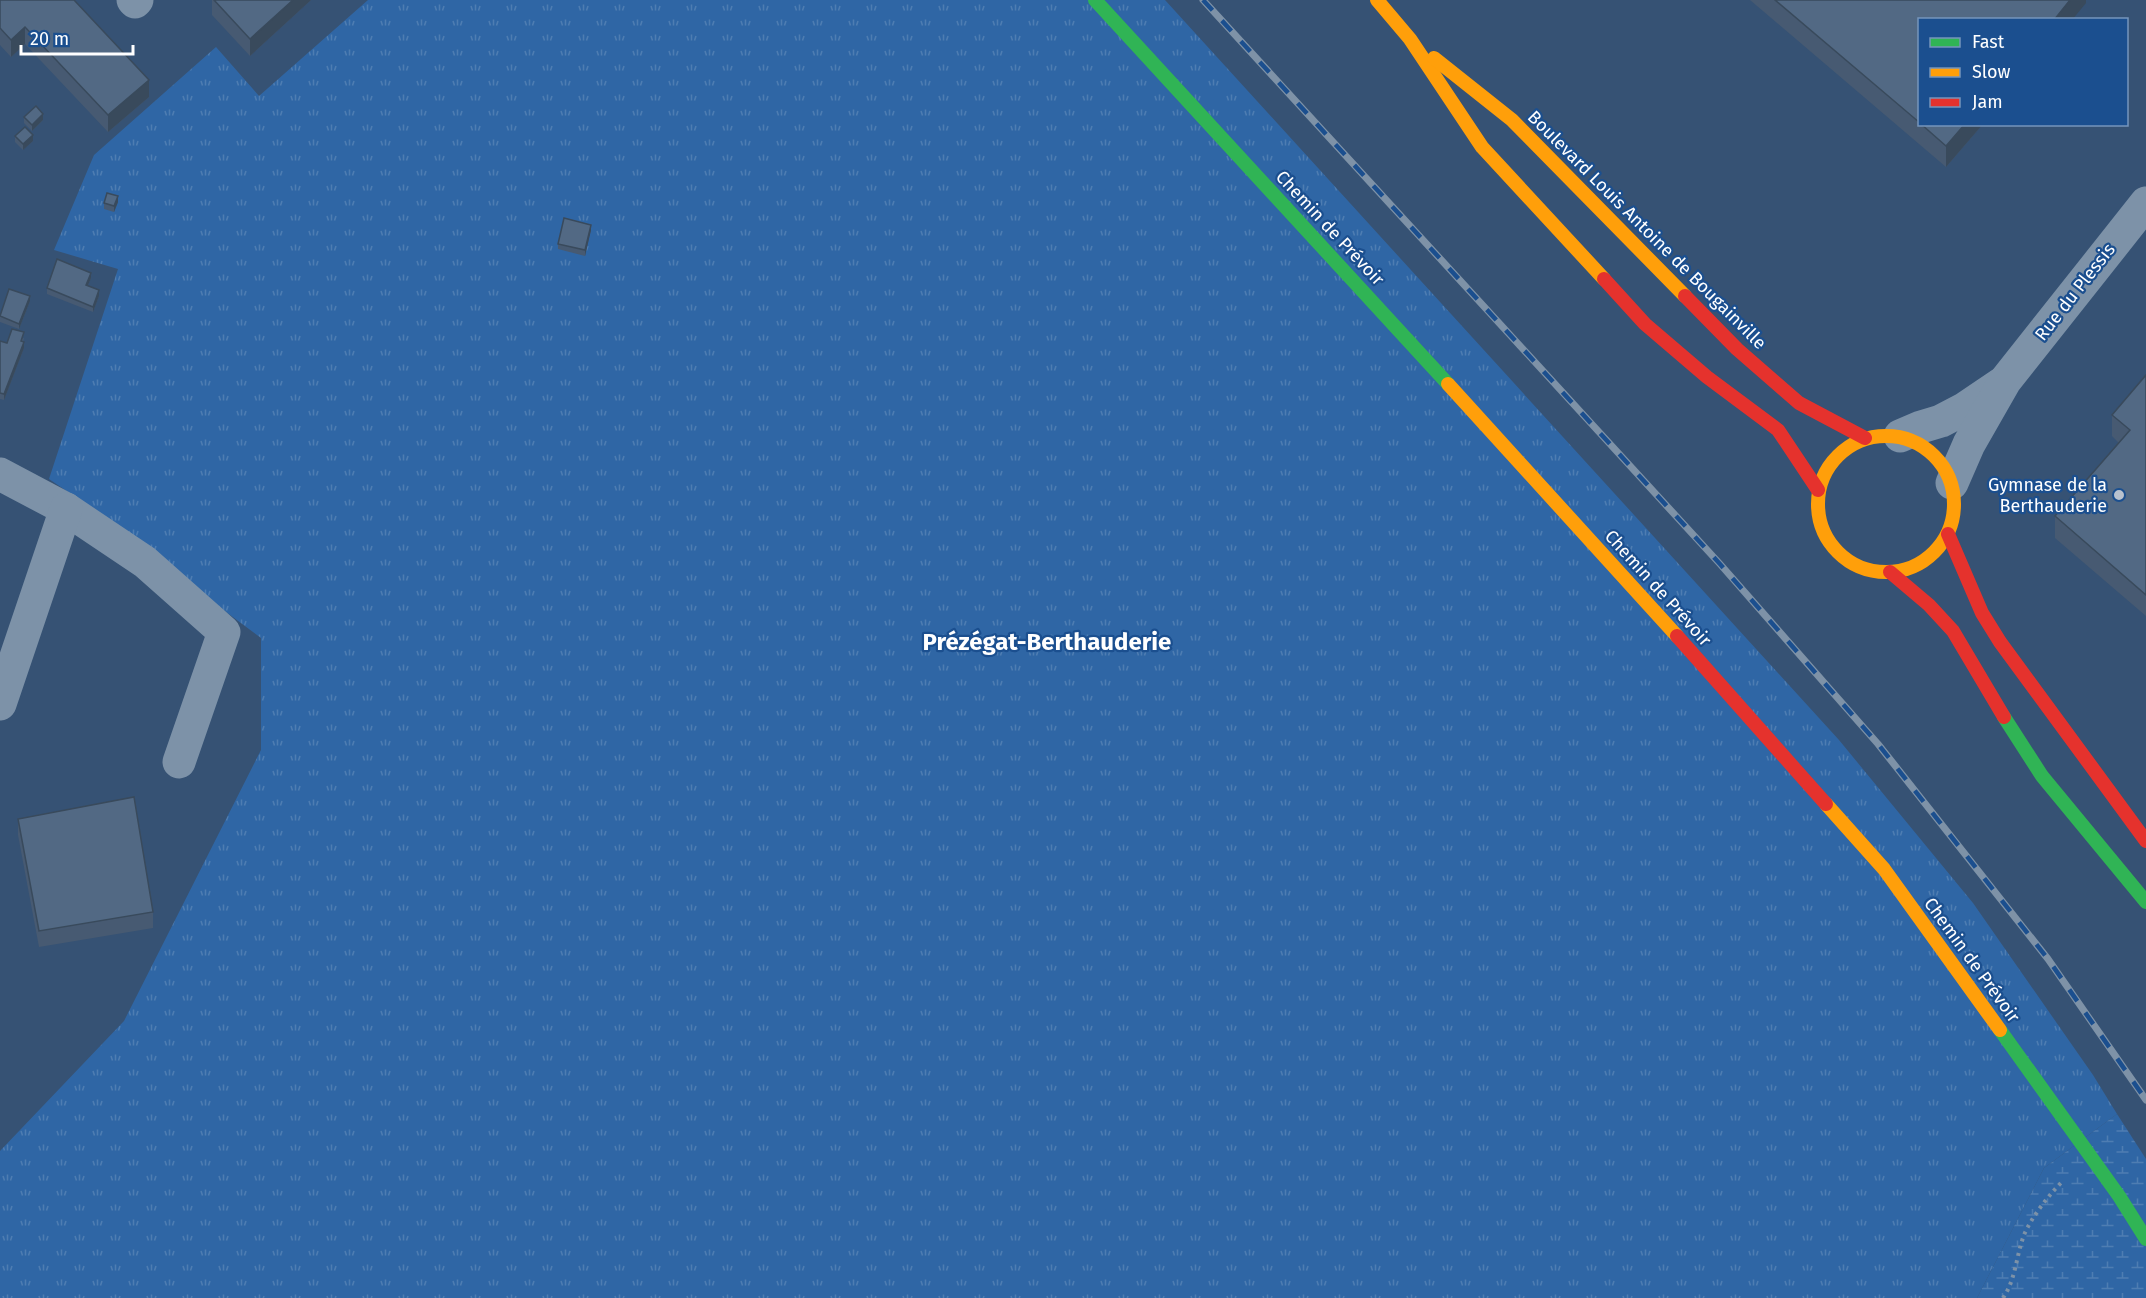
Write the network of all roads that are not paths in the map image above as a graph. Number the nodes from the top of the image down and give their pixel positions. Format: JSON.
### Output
{"nodes":[{"id":1,"x":1095,"y":0,"type":"edge"},
{"id":2,"x":1377,"y":0,"type":"edge"},
{"id":3,"x":1410,"y":39,"type":"junction"},
{"id":4,"x":2146,"y":203,"type":"edge"},
{"id":5,"x":2004,"y":381,"type":"junction"},
{"id":6,"x":1900,"y":436,"type":"junction"},
{"id":7,"x":1865,"y":438,"type":"junction"},
{"id":8,"x":0,"y":474,"type":"edge"},
{"id":9,"x":1952,"y":483,"type":"junction"},
{"id":10,"x":1818,"y":490,"type":"junction"},
{"id":11,"x":66,"y":508,"type":"junction"},
{"id":12,"x":1948,"y":534,"type":"junction"},
{"id":13,"x":1890,"y":572,"type":"junction"},
{"id":14,"x":0,"y":704,"type":"edge"},
{"id":15,"x":179,"y":762,"type":"dead end"},
{"id":16,"x":2146,"y":841,"type":"edge"},
{"id":17,"x":2146,"y":902,"type":"edge"},
{"id":18,"x":2146,"y":1239,"type":"edge"}],
"edges":[{"from":1,"to":18,"type":"main road","name":"Chemin de Prévoir"},
{"from":2,"to":3,"type":"main road","name":"Boulevard Louis Antoine de Bougainville"},
{"from":3,"to":7,"type":"main road","name":"Boulevard Louis Antoine de Bougainville"},
{"from":3,"to":10,"type":"main road","name":"Boulevard Louis Antoine de Bougainville"},
{"from":4,"to":5,"type":"street","name":"Rue du Plessis"},
{"from":5,"to":6,"type":"street","name":"Rue du Plessis"},
{"from":5,"to":9,"type":"street","name":"Rue du Plessis"},
{"from":6,"to":7,"type":"main road"},
{"from":6,"to":9,"type":"main road"},
{"from":7,"to":10,"type":"main road"},
{"from":8,"to":11,"type":"street"},
{"from":9,"to":12,"type":"main road"},
{"from":10,"to":13,"type":"main road"},
{"from":11,"to":14,"type":"street"},
{"from":11,"to":15,"type":"street"},
{"from":12,"to":13,"type":"main road"},
{"from":12,"to":16,"type":"main road"},
{"from":13,"to":17,"type":"main road"}]}
